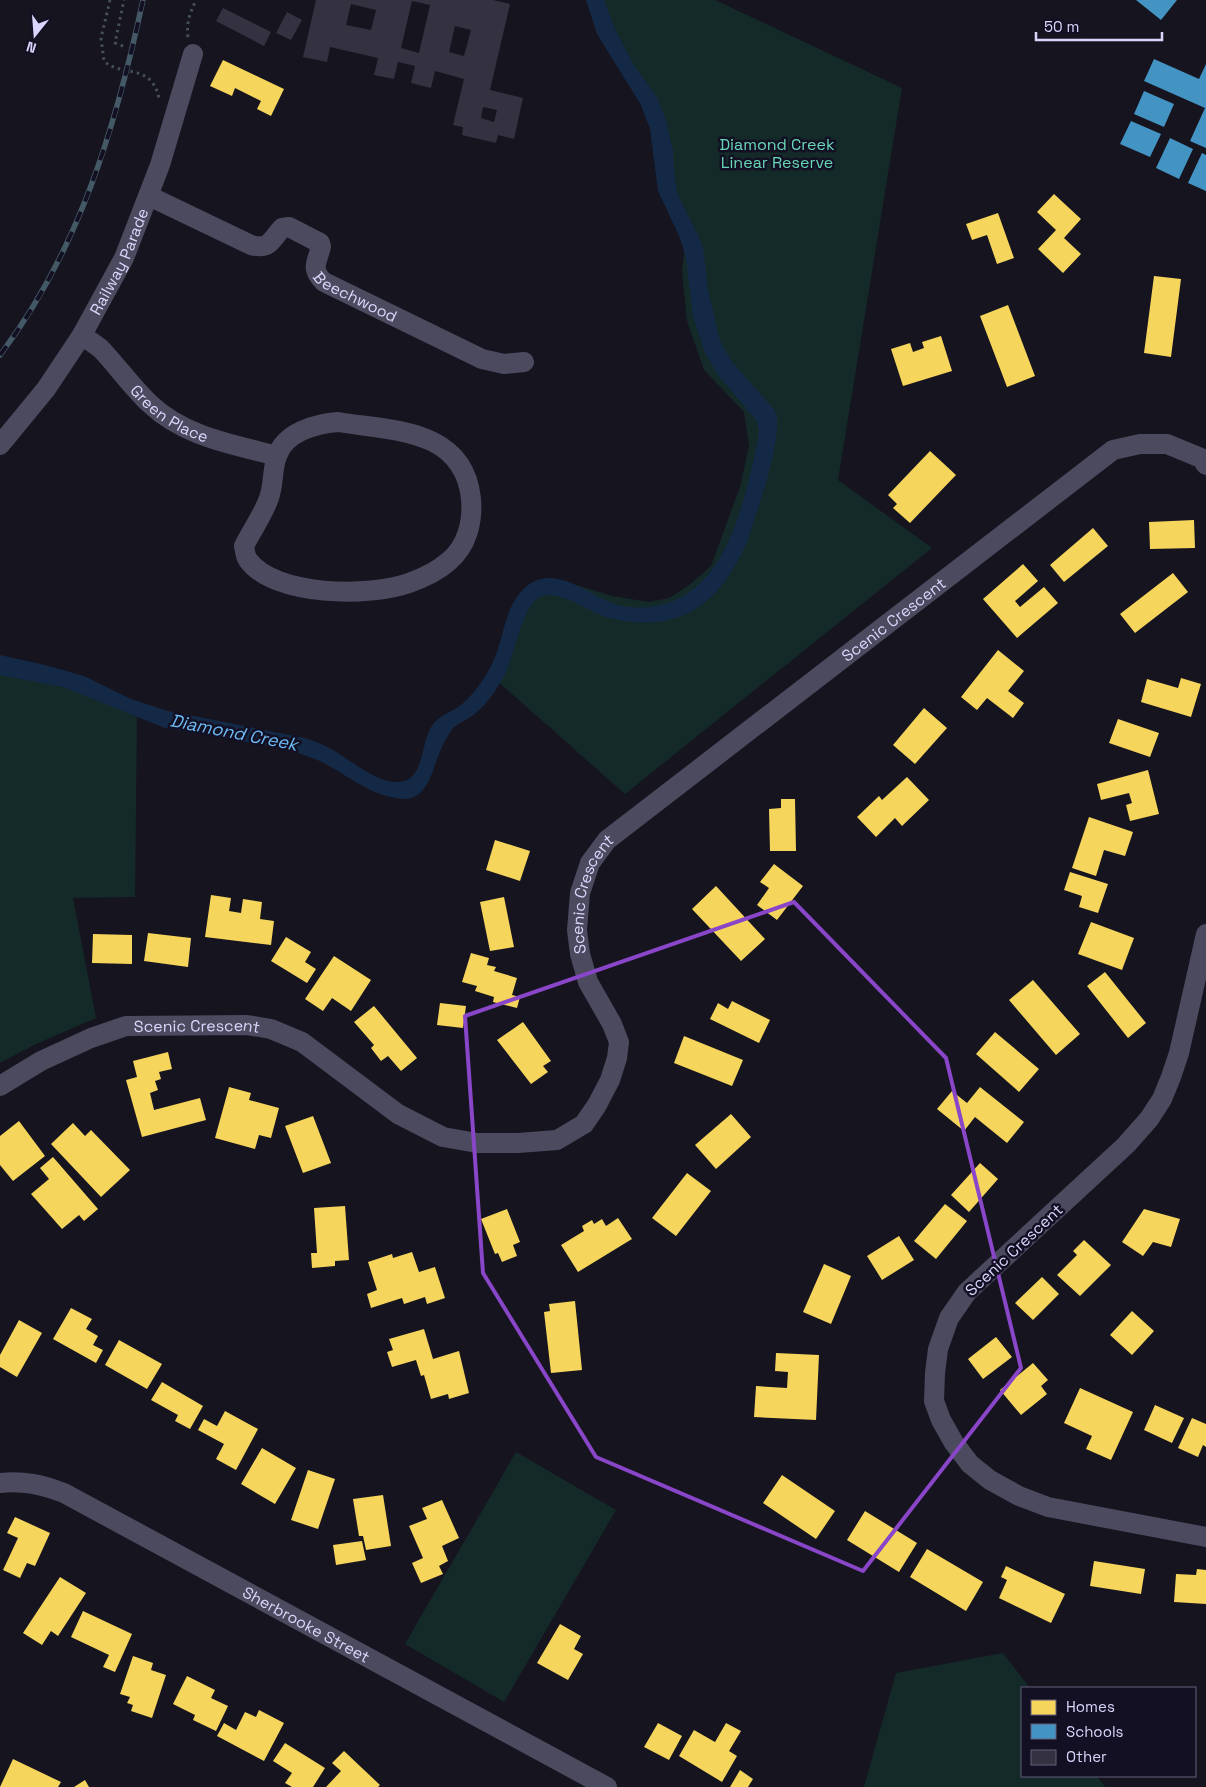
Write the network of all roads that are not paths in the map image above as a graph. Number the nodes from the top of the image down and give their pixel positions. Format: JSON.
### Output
{"nodes":[{"id":1,"x":194,"y":54,"type":"road end"},
{"id":2,"x":149,"y":196,"type":"junction"},
{"id":3,"x":82,"y":335,"type":"junction"},
{"id":4,"x":524,"y":362,"type":"dead end"},
{"id":5,"x":0,"y":445,"type":"edge"},
{"id":6,"x":277,"y":456,"type":"junction"},
{"id":7,"x":1206,"y":465,"type":"edge"},
{"id":8,"x":1206,"y":934,"type":"edge"},
{"id":9,"x":0,"y":1086,"type":"edge"},
{"id":10,"x":0,"y":1482,"type":"edge"},
{"id":11,"x":1206,"y":1537,"type":"edge"},
{"id":12,"x":608,"y":1787,"type":"edge"}],
"edges":[{"from":1,"to":2,"type":"street","name":"Railway Parade"},
{"from":2,"to":3,"type":"street","name":"Railway Parade"},
{"from":2,"to":4,"type":"street","name":"Beechwood"},
{"from":3,"to":5,"type":"street","name":"Railway Parade"},
{"from":3,"to":6,"type":"street","name":"Green Place"},
{"from":6,"to":6,"type":"street"},
{"from":7,"to":9,"type":"street","name":"Scenic Crescent"},
{"from":8,"to":11,"type":"street","name":"Scenic Crescent"},
{"from":10,"to":12,"type":"street","name":"Sherbrooke Street"}]}
